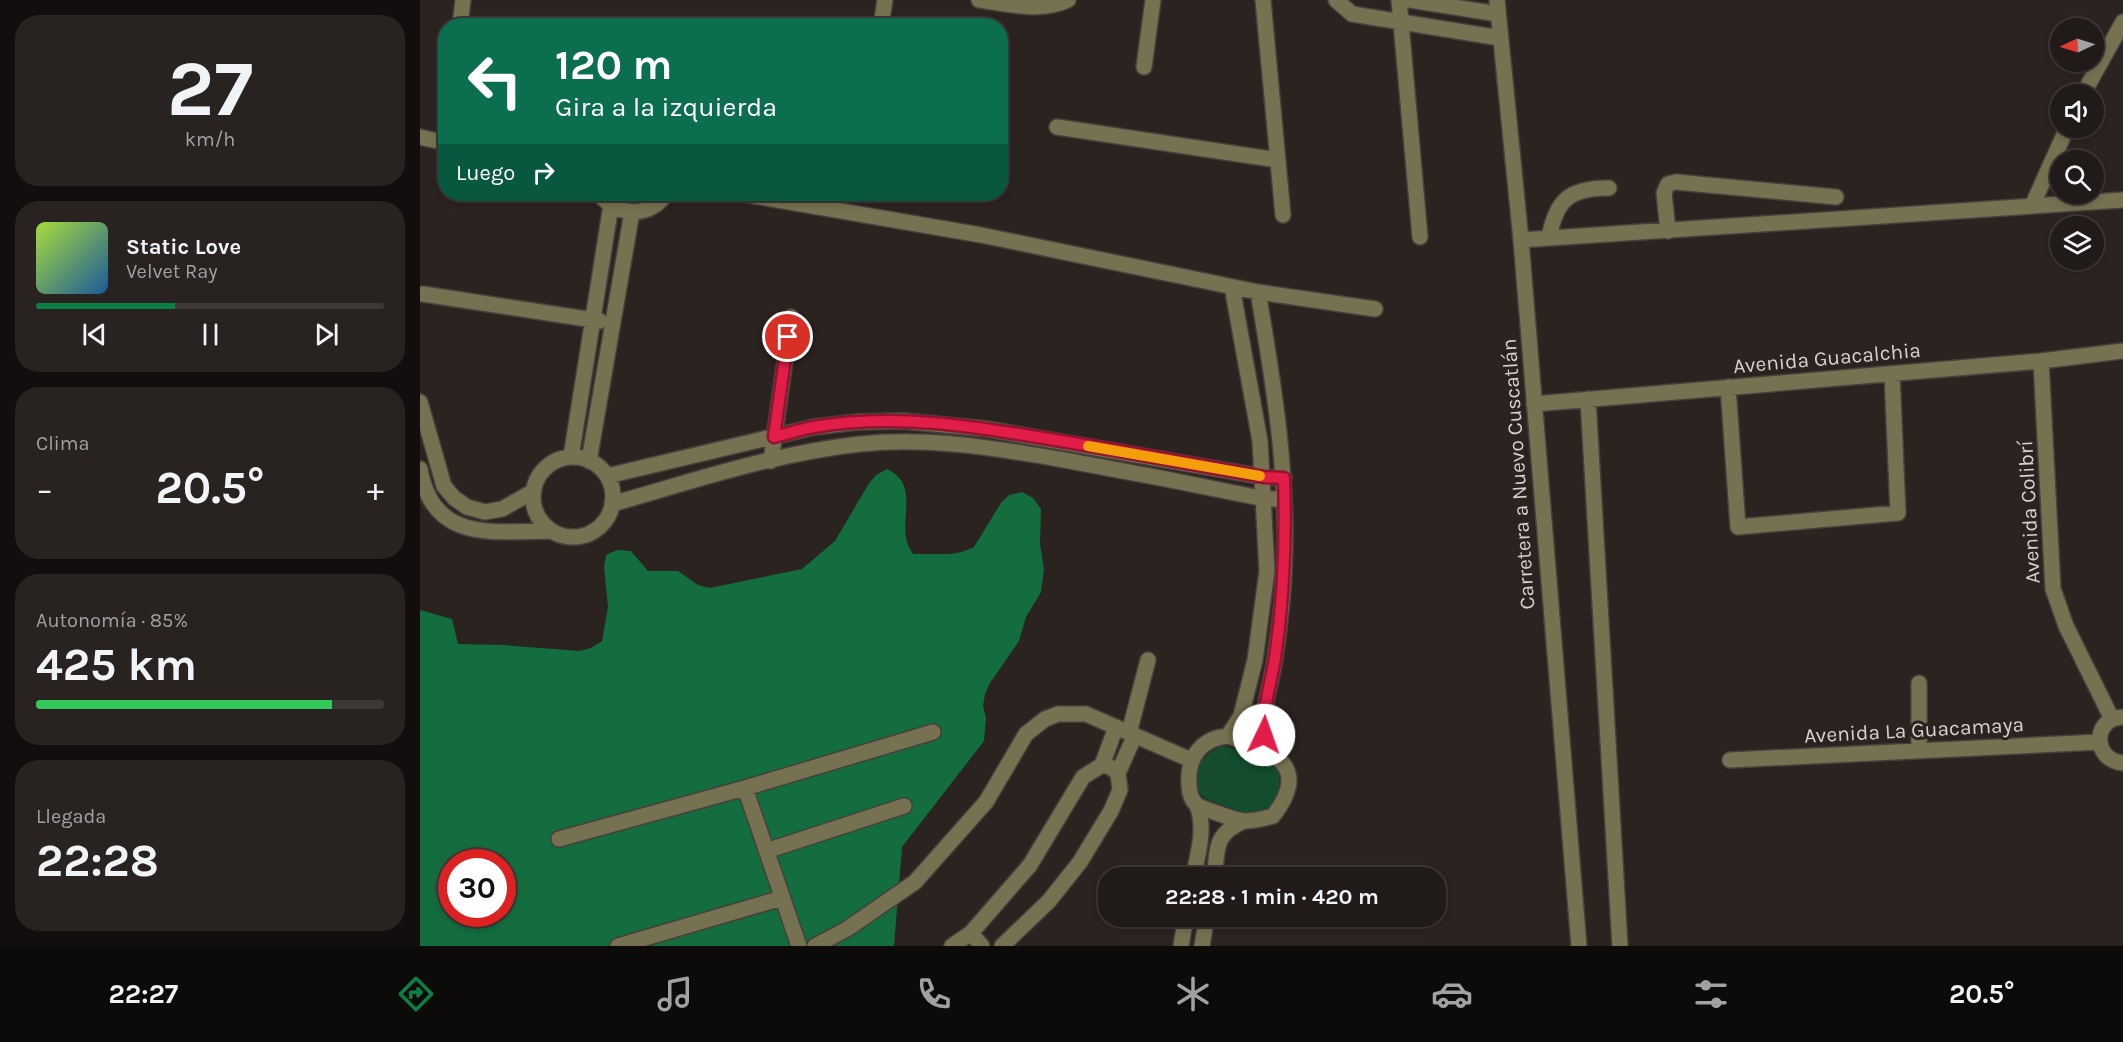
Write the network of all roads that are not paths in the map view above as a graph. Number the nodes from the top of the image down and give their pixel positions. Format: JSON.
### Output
{"nodes":[{"id":1,"x":463,"y":0,"type":"edge"},
{"id":2,"x":885,"y":0,"type":"edge"},
{"id":3,"x":979,"y":0,"type":"edge"},
{"id":4,"x":1068,"y":0,"type":"edge"},
{"id":5,"x":1153,"y":0,"type":"edge"},
{"id":6,"x":1263,"y":0,"type":"edge"},
{"id":7,"x":1336,"y":0,"type":"edge"},
{"id":8,"x":1399,"y":0,"type":"edge"},
{"id":9,"x":1410,"y":0,"type":"edge"},
{"id":10,"x":1497,"y":7,"type":"edge"},
{"id":11,"x":461,"y":18,"type":"edge"},
{"id":12,"x":883,"y":18,"type":"edge"},
{"id":13,"x":1401,"y":22,"type":"junction"},
{"id":14,"x":2123,"y":22,"type":"edge"},
{"id":15,"x":1500,"y":38,"type":"junction"},
{"id":16,"x":1144,"y":67,"type":"dead end"},
{"id":17,"x":2089,"y":84,"type":"edge"},
{"id":18,"x":1057,"y":128,"type":"dead end"},
{"id":19,"x":420,"y":137,"type":"edge"},
{"id":20,"x":2063,"y":138,"type":"edge"},
{"id":21,"x":438,"y":141,"type":"edge"},
{"id":22,"x":1278,"y":160,"type":"junction"},
{"id":23,"x":1609,"y":188,"type":"dead end"},
{"id":24,"x":1836,"y":197,"type":"dead end"},
{"id":25,"x":2123,"y":200,"type":"edge"},
{"id":26,"x":606,"y":201,"type":"edge"},
{"id":27,"x":660,"y":201,"type":"edge"},
{"id":28,"x":784,"y":201,"type":"edge"},
{"id":29,"x":611,"y":206,"type":"junction"},
{"id":30,"x":2032,"y":206,"type":"junction"},
{"id":31,"x":632,"y":212,"type":"junction"},
{"id":32,"x":1283,"y":215,"type":"dead end"},
{"id":33,"x":1668,"y":231,"type":"junction"},
{"id":34,"x":1420,"y":237,"type":"dead end"},
{"id":35,"x":1549,"y":238,"type":"junction"},
{"id":36,"x":1521,"y":240,"type":"junction"},
{"id":37,"x":1232,"y":287,"type":"junction"},
{"id":38,"x":1258,"y":292,"type":"junction"},
{"id":39,"x":423,"y":294,"type":"dead end"},
{"id":40,"x":1375,"y":309,"type":"dead end"},
{"id":41,"x":791,"y":317,"type":"dead end"},
{"id":42,"x":591,"y":320,"type":"junction"},
{"id":43,"x":611,"y":322,"type":"junction"},
{"id":44,"x":2123,"y":351,"type":"edge"},
{"id":45,"x":2041,"y":361,"type":"junction"},
{"id":46,"x":1892,"y":374,"type":"junction"},
{"id":47,"x":1728,"y":387,"type":"junction"},
{"id":48,"x":1588,"y":399,"type":"junction"},
{"id":49,"x":420,"y":402,"type":"edge"},
{"id":50,"x":1534,"y":404,"type":"junction"},
{"id":51,"x":774,"y":437,"type":"junction"},
{"id":52,"x":571,"y":457,"type":"junction"},
{"id":53,"x":589,"y":461,"type":"junction"},
{"id":54,"x":771,"y":461,"type":"junction"},
{"id":55,"x":420,"y":470,"type":"edge"},
{"id":56,"x":607,"y":476,"type":"junction"},
{"id":57,"x":1264,"y":477,"type":"junction"},
{"id":58,"x":1284,"y":478,"type":"junction"},
{"id":59,"x":534,"y":491,"type":"junction"},
{"id":60,"x":1265,"y":498,"type":"junction"},
{"id":61,"x":1284,"y":499,"type":"junction"},
{"id":62,"x":612,"y":504,"type":"junction"},
{"id":63,"x":552,"y":531,"type":"junction"},
{"id":64,"x":1148,"y":660,"type":"dead end"},
{"id":65,"x":1919,"y":683,"type":"dead end"},
{"id":66,"x":2117,"y":718,"type":"edge"},
{"id":67,"x":1127,"y":731,"type":"junction"},
{"id":68,"x":933,"y":732,"type":"dead end"},
{"id":69,"x":1228,"y":736,"type":"junction"},
{"id":70,"x":2099,"y":742,"type":"junction"},
{"id":71,"x":1269,"y":751,"type":"junction"},
{"id":72,"x":1918,"y":751,"type":"junction"},
{"id":73,"x":1191,"y":760,"type":"junction"},
{"id":74,"x":1730,"y":760,"type":"dead end"},
{"id":75,"x":2123,"y":763,"type":"edge"},
{"id":76,"x":1102,"y":765,"type":"junction"},
{"id":77,"x":1118,"y":773,"type":"junction"},
{"id":78,"x":745,"y":788,"type":"junction"},
{"id":79,"x":1197,"y":805,"type":"junction"},
{"id":80,"x":904,"y":806,"type":"dead end"},
{"id":81,"x":1242,"y":822,"type":"junction"},
{"id":82,"x":559,"y":839,"type":"dead end"},
{"id":83,"x":766,"y":851,"type":"junction"},
{"id":84,"x":1195,"y":867,"type":"edge"},
{"id":85,"x":1216,"y":867,"type":"edge"},
{"id":86,"x":782,"y":898,"type":"junction"},
{"id":87,"x":1184,"y":927,"type":"edge"},
{"id":88,"x":1206,"y":927,"type":"edge"},
{"id":89,"x":971,"y":933,"type":"junction"},
{"id":90,"x":618,"y":946,"type":"edge"},
{"id":91,"x":799,"y":946,"type":"edge"},
{"id":92,"x":815,"y":946,"type":"edge"},
{"id":93,"x":952,"y":946,"type":"edge"},
{"id":94,"x":982,"y":946,"type":"edge"},
{"id":95,"x":1002,"y":946,"type":"edge"},
{"id":96,"x":1181,"y":946,"type":"edge"},
{"id":97,"x":1203,"y":946,"type":"edge"},
{"id":98,"x":1579,"y":946,"type":"edge"},
{"id":99,"x":1620,"y":946,"type":"edge"}],
"edges":[{"from":1,"to":11,"type":"street"},
{"from":2,"to":12,"type":"street"},
{"from":3,"to":4,"type":"street"},
{"from":5,"to":16,"type":"street"},
{"from":6,"to":22,"type":"street"},
{"from":7,"to":13,"type":"street"},
{"from":8,"to":13,"type":"street"},
{"from":9,"to":10,"type":"street"},
{"from":10,"to":15,"type":"street","name":"Carretera a Nuevo Cuscatlán"},
{"from":13,"to":15,"type":"street"},
{"from":13,"to":34,"type":"street"},
{"from":14,"to":17,"type":"street"},
{"from":15,"to":36,"type":"street","name":"Carretera a Nuevo Cuscatlán"},
{"from":18,"to":22,"type":"street"},
{"from":19,"to":21,"type":"street"},
{"from":20,"to":30,"type":"street"},
{"from":22,"to":32,"type":"street"},
{"from":23,"to":35,"type":"street"},
{"from":24,"to":33,"type":"street"},
{"from":25,"to":30,"type":"street"},
{"from":26,"to":29,"type":"street"},
{"from":27,"to":31,"type":"street"},
{"from":28,"to":37,"type":"street"},
{"from":29,"to":31,"type":"street"},
{"from":29,"to":42,"type":"street"},
{"from":30,"to":33,"type":"street"},
{"from":31,"to":43,"type":"street"},
{"from":33,"to":35,"type":"street"},
{"from":35,"to":36,"type":"street"},
{"from":36,"to":50,"type":"street","name":"Carretera a Nuevo Cuscatlán"},
{"from":37,"to":38,"type":"street"},
{"from":37,"to":57,"type":"street"},
{"from":38,"to":40,"type":"street"},
{"from":38,"to":58,"type":"street"},
{"from":39,"to":42,"type":"street"},
{"from":41,"to":51,"type":"street"},
{"from":42,"to":43,"type":"street"},
{"from":42,"to":52,"type":"street"},
{"from":43,"to":53,"type":"street"},
{"from":44,"to":45,"type":"street","name":"Avenida Guacalchia"},
{"from":45,"to":46,"type":"street","name":"Avenida Guacalchia"},
{"from":45,"to":66,"type":"street","name":"Avenida Colibrí"},
{"from":46,"to":47,"type":"street","name":"Avenida Guacalchia"},
{"from":46,"to":47,"type":"street"},
{"from":47,"to":48,"type":"street","name":"Avenida Guacalchia"},
{"from":48,"to":50,"type":"street","name":"Avenida Guacalchia"},
{"from":48,"to":99,"type":"street"},
{"from":49,"to":59,"type":"street"},
{"from":50,"to":98,"type":"street","name":"Carretera a Nuevo Cuscatlán"},
{"from":51,"to":54,"type":"street"},
{"from":51,"to":56,"type":"street"},
{"from":51,"to":57,"type":"street"},
{"from":52,"to":53,"type":"street"},
{"from":52,"to":59,"type":"street"},
{"from":53,"to":56,"type":"street"},
{"from":54,"to":60,"type":"street"},
{"from":54,"to":62,"type":"street"},
{"from":55,"to":63,"type":"street"},
{"from":56,"to":62,"type":"street"},
{"from":57,"to":58,"type":"street"},
{"from":57,"to":60,"type":"street"},
{"from":58,"to":61,"type":"street"},
{"from":59,"to":63,"type":"street"},
{"from":60,"to":61,"type":"street"},
{"from":60,"to":69,"type":"street"},
{"from":61,"to":71,"type":"street"},
{"from":62,"to":63,"type":"street"},
{"from":64,"to":67,"type":"street"},
{"from":65,"to":72,"type":"street"},
{"from":66,"to":70,"type":"street"},
{"from":67,"to":73,"type":"street"},
{"from":67,"to":76,"type":"street"},
{"from":67,"to":77,"type":"street"},
{"from":67,"to":92,"type":"street"},
{"from":68,"to":78,"type":"street"},
{"from":69,"to":71,"type":"street"},
{"from":69,"to":73,"type":"street"},
{"from":70,"to":72,"type":"street","name":"Avenida La Guacamaya"},
{"from":70,"to":75,"type":"street"},
{"from":71,"to":81,"type":"street"},
{"from":72,"to":74,"type":"street","name":"Avenida La Guacamaya"},
{"from":73,"to":79,"type":"street"},
{"from":76,"to":77,"type":"street"},
{"from":76,"to":89,"type":"street"},
{"from":77,"to":95,"type":"street"},
{"from":78,"to":82,"type":"street"},
{"from":78,"to":83,"type":"street"},
{"from":79,"to":81,"type":"street"},
{"from":79,"to":84,"type":"street"},
{"from":80,"to":83,"type":"street"},
{"from":81,"to":85,"type":"street"},
{"from":83,"to":86,"type":"street"},
{"from":86,"to":90,"type":"street"},
{"from":86,"to":91,"type":"street"},
{"from":87,"to":96,"type":"street"},
{"from":88,"to":97,"type":"street"},
{"from":89,"to":93,"type":"street"},
{"from":89,"to":94,"type":"street"}]}
